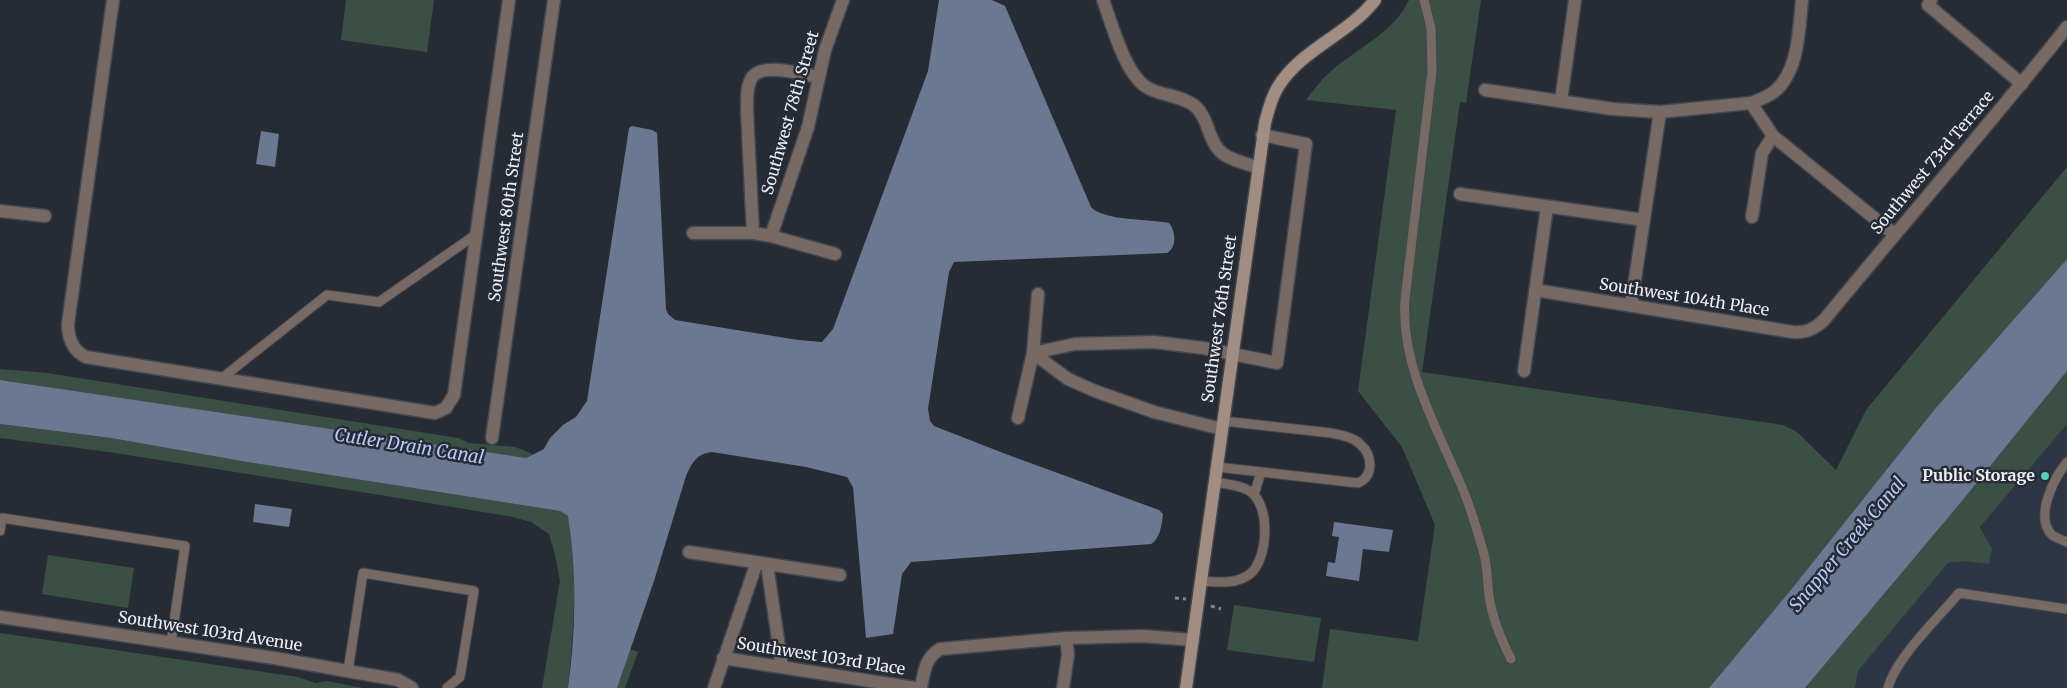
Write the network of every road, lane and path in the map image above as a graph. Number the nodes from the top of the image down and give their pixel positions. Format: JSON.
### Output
{"nodes":[{"id":1,"x":112,"y":0,"type":"edge"},
{"id":2,"x":509,"y":0,"type":"edge"},
{"id":3,"x":554,"y":0,"type":"edge"},
{"id":4,"x":843,"y":0,"type":"edge"},
{"id":5,"x":1103,"y":0,"type":"edge"},
{"id":6,"x":1375,"y":0,"type":"edge"},
{"id":7,"x":1424,"y":0,"type":"edge"},
{"id":8,"x":1575,"y":0,"type":"edge"},
{"id":9,"x":1802,"y":0,"type":"edge"},
{"id":10,"x":1929,"y":2,"type":"edge"},
{"id":11,"x":2067,"y":27,"type":"edge"},
{"id":12,"x":818,"y":77,"type":"junction"},
{"id":13,"x":2022,"y":84,"type":"junction"},
{"id":14,"x":1485,"y":90,"type":"dead end"},
{"id":15,"x":1562,"y":101,"type":"junction"},
{"id":16,"x":1751,"y":103,"type":"junction"},
{"id":17,"x":1660,"y":112,"type":"junction"},
{"id":18,"x":1262,"y":135,"type":"junction"},
{"id":19,"x":1773,"y":136,"type":"junction"},
{"id":20,"x":1257,"y":167,"type":"junction"},
{"id":21,"x":1460,"y":194,"type":"dead end"},
{"id":22,"x":1547,"y":207,"type":"junction"},
{"id":23,"x":0,"y":211,"type":"edge"},
{"id":24,"x":45,"y":216,"type":"dead end"},
{"id":25,"x":1752,"y":217,"type":"dead end"},
{"id":26,"x":1644,"y":220,"type":"junction"},
{"id":27,"x":478,"y":233,"type":"junction"},
{"id":28,"x":692,"y":233,"type":"dead end"},
{"id":29,"x":753,"y":233,"type":"junction"},
{"id":30,"x":1894,"y":234,"type":"junction"},
{"id":31,"x":771,"y":236,"type":"junction"},
{"id":32,"x":835,"y":254,"type":"dead end"},
{"id":33,"x":1535,"y":290,"type":"junction"},
{"id":34,"x":1038,"y":294,"type":"dead end"},
{"id":35,"x":1631,"y":306,"type":"junction"},
{"id":36,"x":1824,"y":320,"type":"joint"},
{"id":37,"x":1033,"y":353,"type":"junction"},
{"id":38,"x":1231,"y":354,"type":"junction"},
{"id":39,"x":1524,"y":370,"type":"dead end"},
{"id":40,"x":222,"y":378,"type":"junction"},
{"id":41,"x":1018,"y":418,"type":"dead end"},
{"id":42,"x":1222,"y":425,"type":"junction"},
{"id":43,"x":492,"y":438,"type":"dead end"},
{"id":44,"x":2067,"y":462,"type":"edge"},
{"id":45,"x":1217,"y":467,"type":"junction"},
{"id":46,"x":1261,"y":472,"type":"junction"},
{"id":47,"x":1214,"y":482,"type":"junction"},
{"id":48,"x":1254,"y":495,"type":"junction"},
{"id":49,"x":1,"y":517,"type":"edge"},
{"id":50,"x":0,"y":531,"type":"edge"},
{"id":51,"x":2067,"y":542,"type":"edge"},
{"id":52,"x":689,"y":552,"type":"dead end"},
{"id":53,"x":762,"y":563,"type":"junction"},
{"id":54,"x":840,"y":575,"type":"dead end"},
{"id":55,"x":1201,"y":581,"type":"junction"},
{"id":56,"x":1175,"y":598,"type":"dead end"},
{"id":57,"x":1189,"y":600,"type":"dead end"},
{"id":58,"x":1206,"y":605,"type":"dead end"},
{"id":59,"x":1221,"y":608,"type":"dead end"},
{"id":60,"x":2067,"y":609,"type":"edge"},
{"id":61,"x":0,"y":617,"type":"edge"},
{"id":62,"x":1066,"y":638,"type":"junction"},
{"id":63,"x":1193,"y":640,"type":"junction"},
{"id":64,"x":171,"y":643,"type":"junction"},
{"id":65,"x":723,"y":658,"type":"junction"},
{"id":66,"x":1511,"y":659,"type":"dead end"},
{"id":67,"x":782,"y":667,"type":"junction"},
{"id":68,"x":348,"y":671,"type":"junction"},
{"id":69,"x":412,"y":688,"type":"edge"},
{"id":70,"x":447,"y":688,"type":"edge"},
{"id":71,"x":714,"y":688,"type":"edge"},
{"id":72,"x":914,"y":688,"type":"edge"},
{"id":73,"x":921,"y":688,"type":"edge"},
{"id":74,"x":1063,"y":688,"type":"edge"},
{"id":75,"x":1186,"y":688,"type":"edge"},
{"id":76,"x":1888,"y":688,"type":"edge"}],
"edges":[{"from":1,"to":40,"type":"street"},
{"from":2,"to":27,"type":"street"},
{"from":3,"to":43,"type":"street","name":"Southwest 80th Street"},
{"from":4,"to":12,"type":"street","name":"Southwest 78th Street"},
{"from":5,"to":20,"type":"street"},
{"from":6,"to":18,"type":"street","name":"Southwest 76th Street"},
{"from":7,"to":66,"type":"lane"},
{"from":8,"to":15,"type":"street"},
{"from":9,"to":16,"type":"street"},
{"from":10,"to":13,"type":"street"},
{"from":11,"to":13,"type":"street","name":"Southwest 73rd Terrace"},
{"from":12,"to":29,"type":"street"},
{"from":12,"to":31,"type":"street","name":"Southwest 78th Street"},
{"from":13,"to":30,"type":"street","name":"Southwest 73rd Terrace"},
{"from":14,"to":15,"type":"street"},
{"from":15,"to":17,"type":"street"},
{"from":16,"to":17,"type":"street"},
{"from":16,"to":19,"type":"street"},
{"from":17,"to":26,"type":"street"},
{"from":18,"to":20,"type":"street","name":"Southwest 76th Street"},
{"from":18,"to":38,"type":"street"},
{"from":19,"to":25,"type":"street"},
{"from":19,"to":30,"type":"street"},
{"from":20,"to":38,"type":"street","name":"Southwest 76th Street"},
{"from":21,"to":22,"type":"street"},
{"from":22,"to":26,"type":"street"},
{"from":22,"to":33,"type":"street"},
{"from":23,"to":24,"type":"street"},
{"from":26,"to":35,"type":"street"},
{"from":27,"to":40,"type":"lane"},
{"from":27,"to":40,"type":"street"},
{"from":28,"to":29,"type":"street"},
{"from":29,"to":31,"type":"street"},
{"from":30,"to":36,"type":"street","name":"Southwest 73rd Terrace"},
{"from":31,"to":32,"type":"street"},
{"from":33,"to":35,"type":"street","name":"Southwest 104th Place"},
{"from":33,"to":39,"type":"street"},
{"from":34,"to":37,"type":"street"},
{"from":35,"to":36,"type":"street","name":"Southwest 104th Place"},
{"from":37,"to":38,"type":"street"},
{"from":37,"to":41,"type":"street"},
{"from":37,"to":42,"type":"street"},
{"from":38,"to":42,"type":"street","name":"Southwest 76th Street"},
{"from":42,"to":45,"type":"street","name":"Southwest 76th Street"},
{"from":42,"to":46,"type":"lane"},
{"from":44,"to":51,"type":"lane"},
{"from":45,"to":46,"type":"lane"},
{"from":45,"to":47,"type":"street","name":"Southwest 76th Street"},
{"from":46,"to":48,"type":"lane"},
{"from":47,"to":48,"type":"lane"},
{"from":47,"to":55,"type":"street","name":"Southwest 76th Street"},
{"from":48,"to":55,"type":"lane"},
{"from":49,"to":50,"type":"lane"},
{"from":49,"to":64,"type":"lane"},
{"from":52,"to":53,"type":"street"},
{"from":53,"to":54,"type":"street"},
{"from":53,"to":65,"type":"street"},
{"from":53,"to":67,"type":"street"},
{"from":55,"to":63,"type":"street","name":"Southwest 76th Street"},
{"from":56,"to":57,"type":"path"},
{"from":58,"to":59,"type":"path"},
{"from":60,"to":76,"type":"lane"},
{"from":61,"to":64,"type":"street","name":"Southwest 103rd Avenue"},
{"from":62,"to":63,"type":"street"},
{"from":62,"to":73,"type":"street"},
{"from":62,"to":74,"type":"street"},
{"from":63,"to":75,"type":"street","name":"Southwest 76th Street"},
{"from":64,"to":68,"type":"street","name":"Southwest 103rd Avenue"},
{"from":65,"to":67,"type":"street","name":"Southwest 103rd Place"},
{"from":65,"to":71,"type":"street"},
{"from":67,"to":72,"type":"street","name":"Southwest 103rd Place"},
{"from":68,"to":69,"type":"street","name":"Southwest 103rd Avenue"},
{"from":68,"to":70,"type":"lane"}]}
